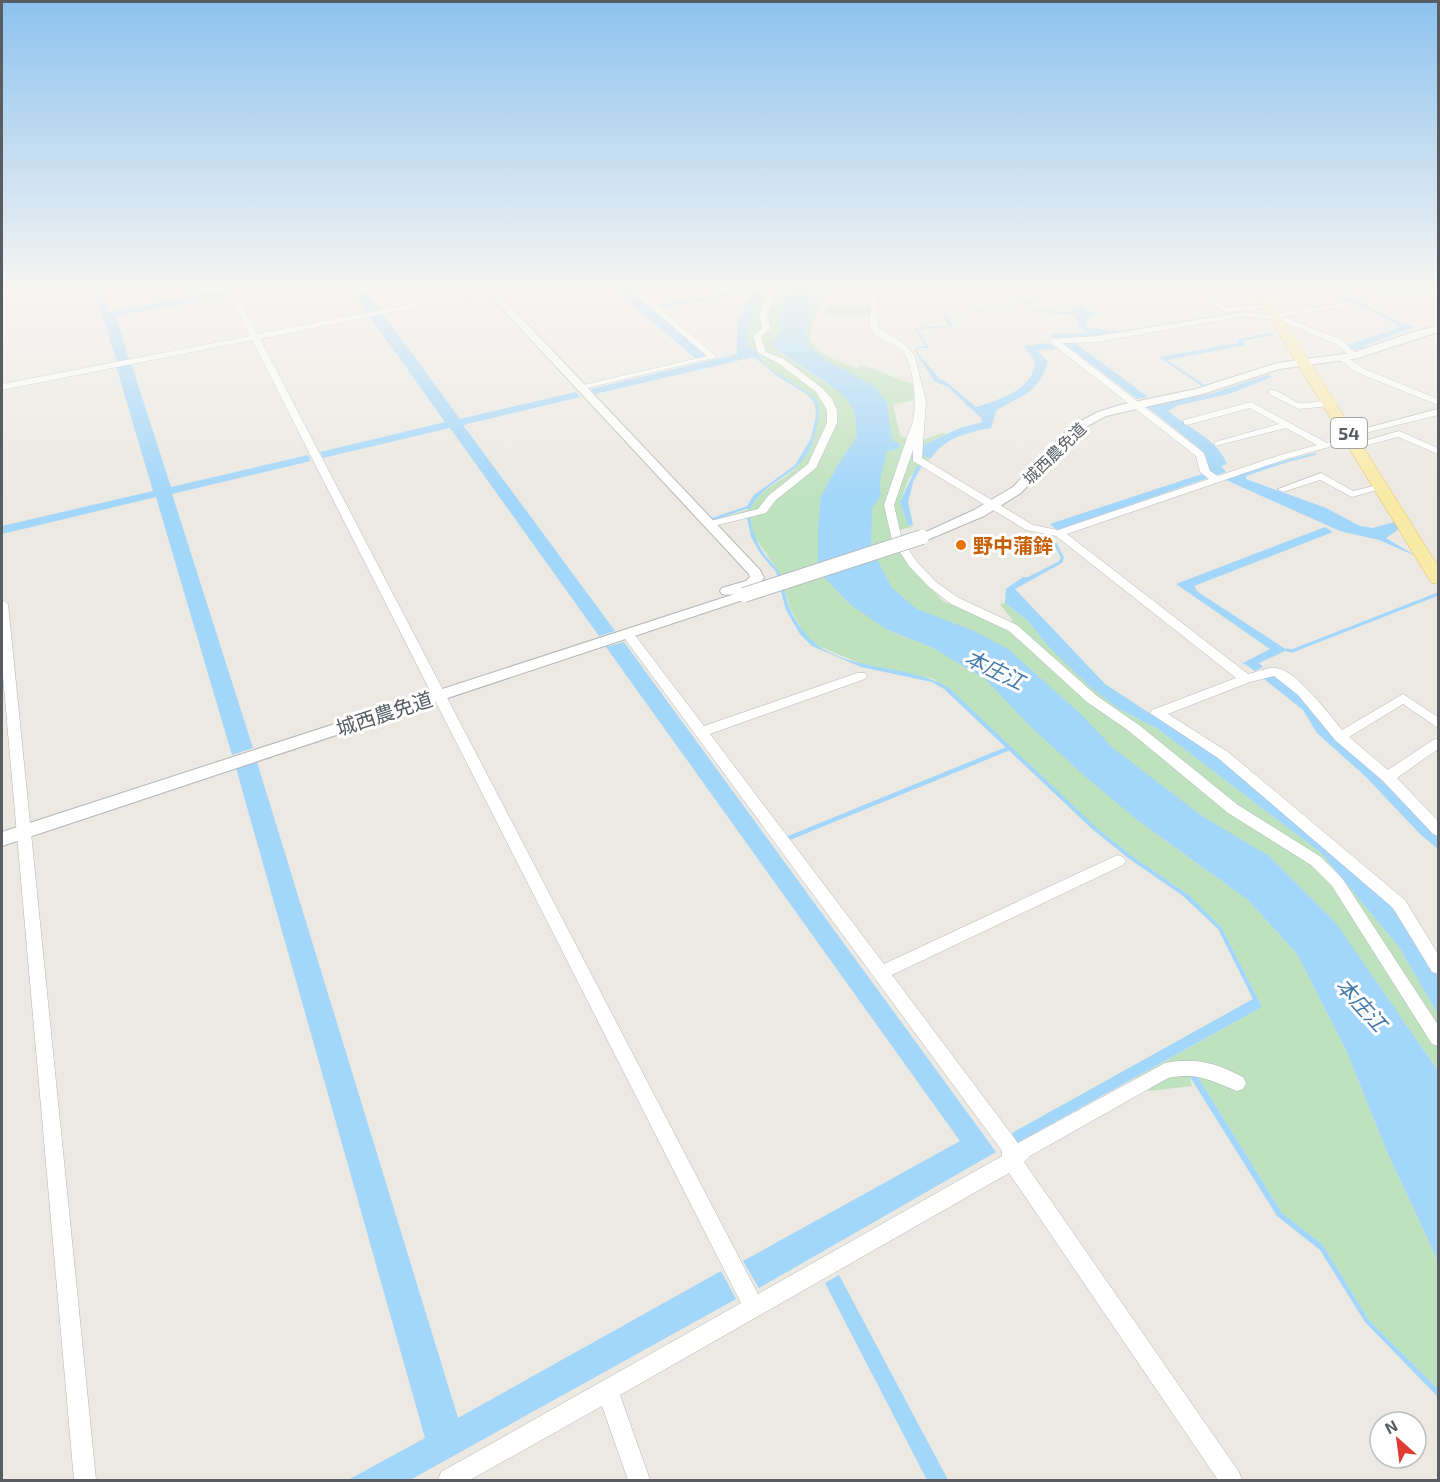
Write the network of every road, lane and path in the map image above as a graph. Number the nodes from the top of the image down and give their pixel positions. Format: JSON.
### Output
{"nodes":[{"id":1,"x":147,"y":358,"type":"edge"},
{"id":2,"x":265,"y":358,"type":"edge"},
{"id":3,"x":555,"y":358,"type":"edge"},
{"id":4,"x":708,"y":358,"type":"edge"},
{"id":5,"x":774,"y":358,"type":"edge"},
{"id":6,"x":911,"y":358,"type":"edge"},
{"id":7,"x":1075,"y":358,"type":"edge"},
{"id":8,"x":1301,"y":358,"type":"edge"},
{"id":9,"x":1339,"y":358,"type":"edge"},
{"id":10,"x":1349,"y":358,"type":"edge"},
{"id":11,"x":1304,"y":363,"type":"junction"},
{"id":12,"x":2,"y":387,"type":"edge"},
{"id":13,"x":582,"y":388,"type":"junction"},
{"id":14,"x":1272,"y":392,"type":"dead end"},
{"id":15,"x":1438,"y":402,"type":"edge"},
{"id":16,"x":1329,"y":403,"type":"junction"},
{"id":17,"x":1136,"y":404,"type":"junction"},
{"id":18,"x":1438,"y":412,"type":"edge"},
{"id":19,"x":1187,"y":422,"type":"dead end"},
{"id":20,"x":919,"y":423,"type":"junction"},
{"id":21,"x":1287,"y":425,"type":"junction"},
{"id":22,"x":1353,"y":439,"type":"junction"},
{"id":23,"x":1218,"y":444,"type":"dead end"},
{"id":24,"x":1324,"y":445,"type":"junction"},
{"id":25,"x":1438,"y":451,"type":"edge"},
{"id":26,"x":1216,"y":479,"type":"junction"},
{"id":27,"x":1382,"y":487,"type":"junction"},
{"id":28,"x":1283,"y":489,"type":"dead end"},
{"id":29,"x":993,"y":504,"type":"junction"},
{"id":30,"x":710,"y":524,"type":"junction"},
{"id":31,"x":1059,"y":532,"type":"junction"},
{"id":32,"x":1438,"y":579,"type":"edge"},
{"id":33,"x":2,"y":604,"type":"edge"},
{"id":34,"x":633,"y":631,"type":"junction"},
{"id":35,"x":861,"y":676,"type":"dead end"},
{"id":36,"x":1246,"y":679,"type":"junction"},
{"id":37,"x":438,"y":695,"type":"junction"},
{"id":38,"x":1438,"y":723,"type":"edge"},
{"id":39,"x":701,"y":732,"type":"junction"},
{"id":40,"x":1340,"y":736,"type":"junction"},
{"id":41,"x":1438,"y":743,"type":"edge"},
{"id":42,"x":1388,"y":777,"type":"junction"},
{"id":43,"x":1437,"y":826,"type":"edge"},
{"id":44,"x":23,"y":832,"type":"junction"},
{"id":45,"x":2,"y":839,"type":"edge"},
{"id":46,"x":1118,"y":861,"type":"dead end"},
{"id":47,"x":1438,"y":967,"type":"edge"},
{"id":48,"x":880,"y":973,"type":"junction"},
{"id":49,"x":1438,"y":1039,"type":"edge"},
{"id":50,"x":1237,"y":1083,"type":"dead end"},
{"id":51,"x":1012,"y":1161,"type":"junction"},
{"id":52,"x":753,"y":1306,"type":"junction"},
{"id":53,"x":607,"y":1390,"type":"junction"},
{"id":54,"x":85,"y":1480,"type":"edge"},
{"id":55,"x":449,"y":1480,"type":"edge"},
{"id":56,"x":639,"y":1480,"type":"edge"},
{"id":57,"x":1231,"y":1480,"type":"edge"}],
"edges":[{"from":1,"to":12,"type":"street"},
{"from":2,"to":37,"type":"street"},
{"from":3,"to":13,"type":"street"},
{"from":4,"to":13,"type":"street"},
{"from":5,"to":30,"type":"street"},
{"from":6,"to":20,"type":"street"},
{"from":7,"to":17,"type":"street"},
{"from":8,"to":11,"type":"main road","number":"54"},
{"from":9,"to":11,"type":"street","name":"城西農免道"},
{"from":10,"to":15,"type":"street"},
{"from":11,"to":16,"type":"main road","number":"54"},
{"from":11,"to":17,"type":"street","name":"城西農免道"},
{"from":13,"to":30,"type":"street"},
{"from":14,"to":16,"type":"street"},
{"from":16,"to":22,"type":"main road","number":"54"},
{"from":17,"to":26,"type":"street"},
{"from":17,"to":29,"type":"street","name":"城西農免道"},
{"from":18,"to":22,"type":"street"},
{"from":19,"to":21,"type":"street"},
{"from":20,"to":29,"type":"street"},
{"from":20,"to":49,"type":"street"},
{"from":21,"to":23,"type":"street"},
{"from":21,"to":24,"type":"street"},
{"from":22,"to":24,"type":"street"},
{"from":22,"to":25,"type":"street"},
{"from":22,"to":27,"type":"main road","number":"54"},
{"from":24,"to":26,"type":"street"},
{"from":26,"to":31,"type":"street"},
{"from":27,"to":28,"type":"street"},
{"from":27,"to":32,"type":"main road","number":"54"},
{"from":29,"to":31,"type":"street"},
{"from":29,"to":34,"type":"street","name":"城西農免道","bridge":true},
{"from":30,"to":34,"type":"street"},
{"from":31,"to":36,"type":"street"},
{"from":33,"to":44,"type":"street"},
{"from":34,"to":37,"type":"street","name":"城西農免道"},
{"from":34,"to":39,"type":"street"},
{"from":35,"to":39,"type":"street"},
{"from":36,"to":40,"type":"street"},
{"from":36,"to":47,"type":"street"},
{"from":37,"to":44,"type":"street","name":"城西農免道"},
{"from":37,"to":52,"type":"street"},
{"from":38,"to":40,"type":"street"},
{"from":39,"to":48,"type":"street"},
{"from":40,"to":42,"type":"street"},
{"from":41,"to":42,"type":"street"},
{"from":42,"to":43,"type":"street"},
{"from":44,"to":45,"type":"street","name":"城西農免道"},
{"from":44,"to":54,"type":"street"},
{"from":46,"to":48,"type":"street"},
{"from":48,"to":51,"type":"street"},
{"from":50,"to":51,"type":"street"},
{"from":51,"to":52,"type":"street"},
{"from":51,"to":57,"type":"street"},
{"from":52,"to":53,"type":"street"},
{"from":53,"to":55,"type":"street"},
{"from":53,"to":56,"type":"street"}]}
